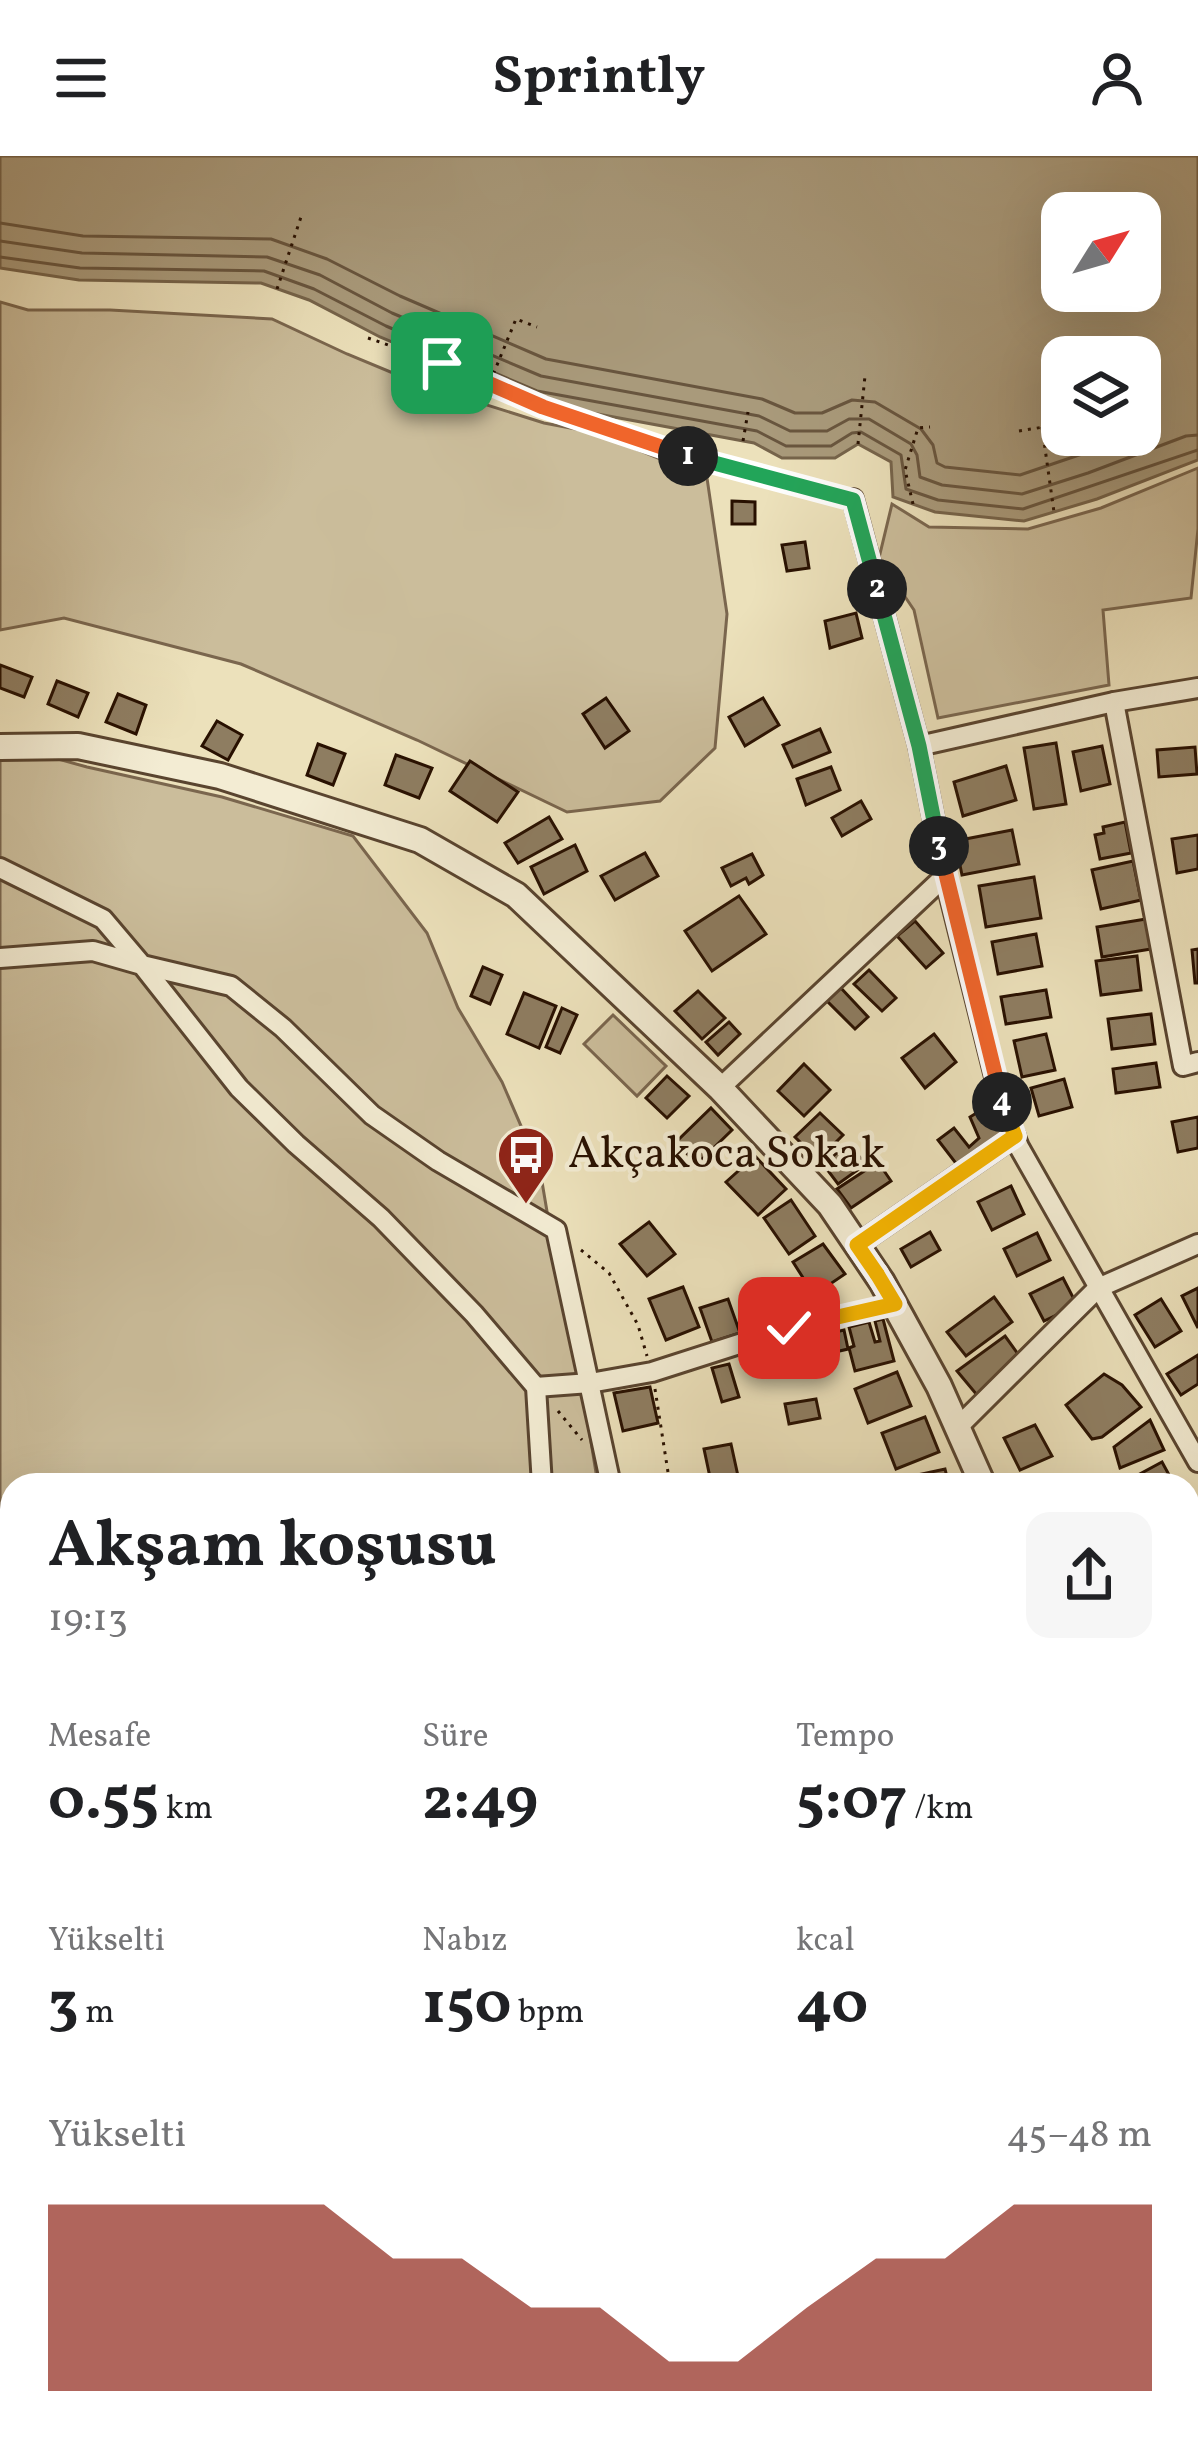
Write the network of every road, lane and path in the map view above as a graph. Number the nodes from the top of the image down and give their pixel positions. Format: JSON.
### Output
{"nodes":[{"id":1,"x":302,"y":214,"type":"dead end"},
{"id":2,"x":277,"y":289,"type":"dead end"},
{"id":3,"x":537,"y":327,"type":"dead end"},
{"id":4,"x":368,"y":338,"type":"dead end"},
{"id":5,"x":865,"y":376,"type":"dead end"},
{"id":6,"x":489,"y":383,"type":"dead end"},
{"id":7,"x":748,"y":412,"type":"dead end"},
{"id":8,"x":930,"y":427,"type":"dead end"},
{"id":9,"x":1041,"y":427,"type":"edge"},
{"id":10,"x":1019,"y":431,"type":"dead end"},
{"id":11,"x":743,"y":441,"type":"dead end"},
{"id":12,"x":858,"y":444,"type":"dead end"},
{"id":13,"x":1046,"y":456,"type":"edge"},
{"id":14,"x":853,"y":500,"type":"joint"},
{"id":15,"x":913,"y":504,"type":"dead end"},
{"id":16,"x":1054,"y":512,"type":"dead end"},
{"id":17,"x":1198,"y":688,"type":"edge"},
{"id":18,"x":1114,"y":702,"type":"junction"},
{"id":19,"x":919,"y":746,"type":"junction"},
{"id":20,"x":0,"y":747,"type":"edge"},
{"id":21,"x":0,"y":868,"type":"edge"},
{"id":22,"x":945,"y":876,"type":"junction"},
{"id":23,"x":0,"y":958,"type":"edge"},
{"id":24,"x":142,"y":965,"type":"junction"},
{"id":25,"x":1198,"y":1062,"type":"edge"},
{"id":26,"x":720,"y":1088,"type":"junction"},
{"id":27,"x":1015,"y":1136,"type":"junction"},
{"id":28,"x":556,"y":1230,"type":"junction"},
{"id":29,"x":1198,"y":1244,"type":"edge"},
{"id":30,"x":857,"y":1245,"type":"junction"},
{"id":31,"x":1098,"y":1288,"type":"junction"},
{"id":32,"x":895,"y":1304,"type":"junction"},
{"id":33,"x":789,"y":1328,"type":"joint"},
{"id":34,"x":652,"y":1372,"type":"junction"},
{"id":35,"x":590,"y":1383,"type":"junction"},
{"id":36,"x":536,"y":1387,"type":"junction"},
{"id":37,"x":957,"y":1428,"type":"junction"},
{"id":38,"x":582,"y":1441,"type":"dead end"},
{"id":39,"x":1198,"y":1462,"type":"edge"},
{"id":40,"x":541,"y":1473,"type":"edge"},
{"id":41,"x":609,"y":1473,"type":"edge"},
{"id":42,"x":668,"y":1473,"type":"edge"},
{"id":43,"x":978,"y":1473,"type":"edge"}],
"edges":[{"from":1,"to":2,"type":"path"},
{"from":3,"to":6,"type":"path"},
{"from":4,"to":14,"type":"path"},
{"from":5,"to":12,"type":"path"},
{"from":7,"to":11,"type":"path"},
{"from":8,"to":15,"type":"path"},
{"from":9,"to":10,"type":"path"},
{"from":13,"to":16,"type":"path"},
{"from":14,"to":19,"type":"street"},
{"from":17,"to":18,"type":"street"},
{"from":18,"to":19,"type":"street"},
{"from":18,"to":25,"type":"street"},
{"from":19,"to":22,"type":"street"},
{"from":20,"to":26,"type":"street"},
{"from":21,"to":24,"type":"street"},
{"from":22,"to":26,"type":"street"},
{"from":22,"to":27,"type":"street"},
{"from":23,"to":24,"type":"street"},
{"from":24,"to":28,"type":"street"},
{"from":24,"to":36,"type":"street"},
{"from":26,"to":30,"type":"street"},
{"from":27,"to":30,"type":"street"},
{"from":27,"to":31,"type":"street"},
{"from":28,"to":34,"type":"path"},
{"from":28,"to":35,"type":"street"},
{"from":29,"to":31,"type":"street"},
{"from":30,"to":32,"type":"street"},
{"from":31,"to":37,"type":"street"},
{"from":31,"to":39,"type":"street"},
{"from":32,"to":33,"type":"path"},
{"from":32,"to":37,"type":"street"},
{"from":33,"to":34,"type":"street"},
{"from":34,"to":35,"type":"street"},
{"from":34,"to":42,"type":"path"},
{"from":35,"to":36,"type":"street"},
{"from":35,"to":41,"type":"street"},
{"from":36,"to":38,"type":"path"},
{"from":36,"to":40,"type":"street"},
{"from":37,"to":43,"type":"street"}]}
